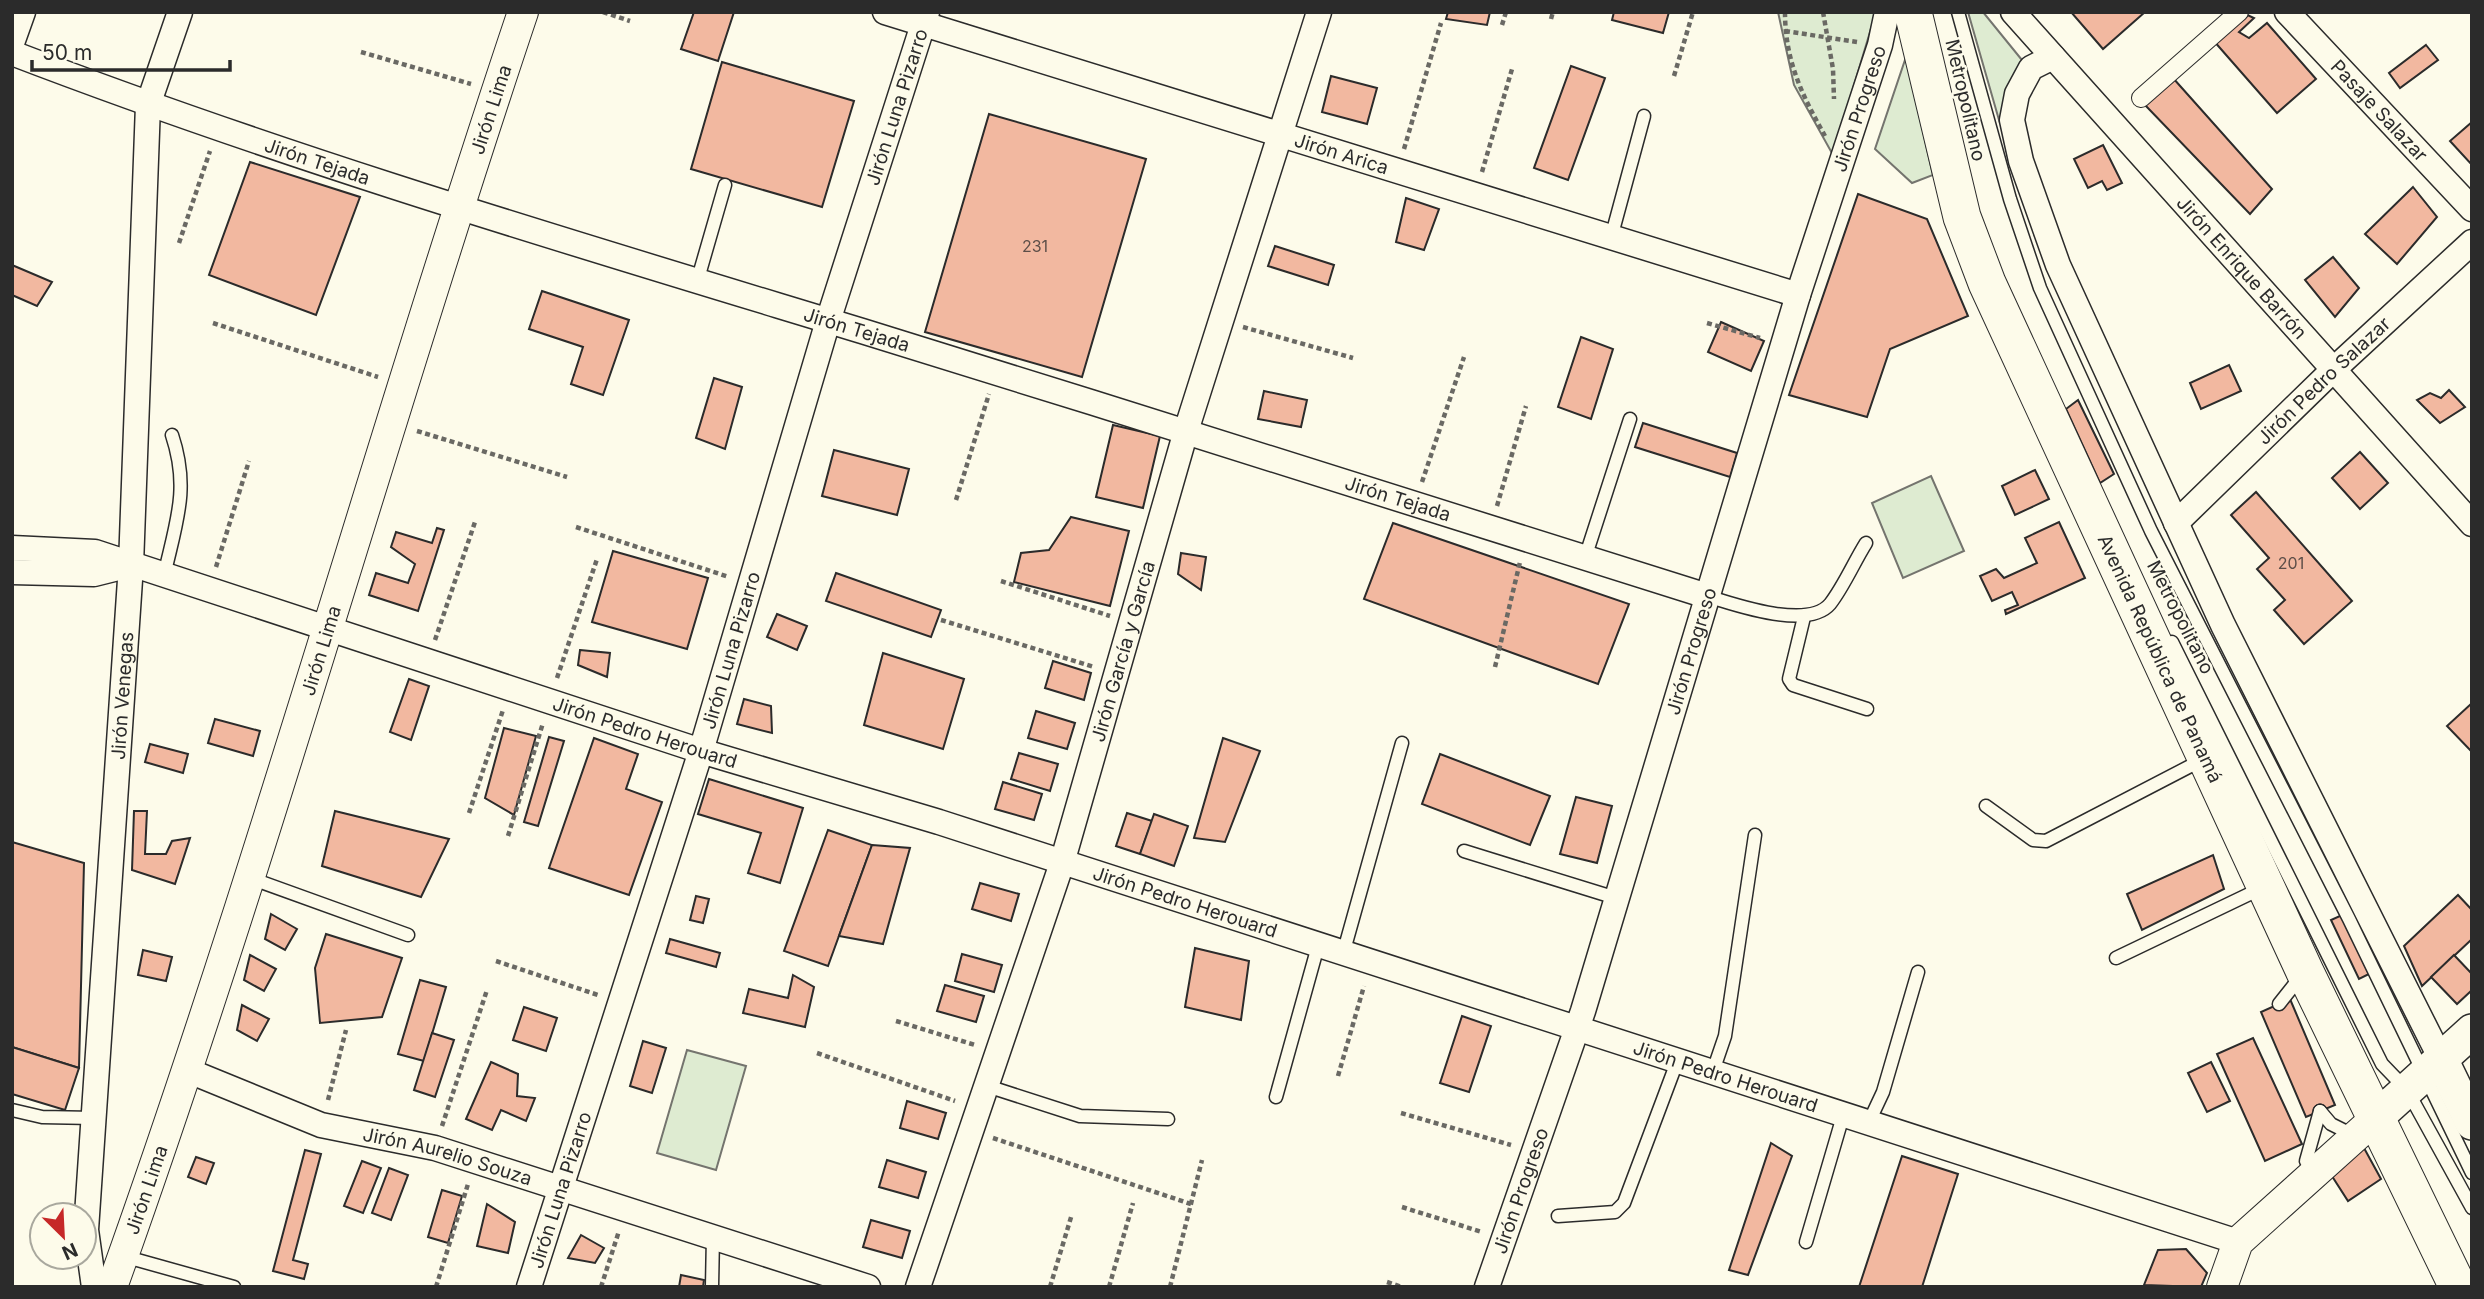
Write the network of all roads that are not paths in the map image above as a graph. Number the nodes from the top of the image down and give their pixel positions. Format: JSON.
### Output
{"nodes":[{"id":1,"x":23,"y":12,"type":"edge"},
{"id":2,"x":180,"y":12,"type":"edge"},
{"id":3,"x":523,"y":12,"type":"edge"},
{"id":4,"x":886,"y":12,"type":"edge"},
{"id":5,"x":1319,"y":12,"type":"edge"},
{"id":6,"x":1888,"y":12,"type":"edge"},
{"id":7,"x":1958,"y":12,"type":"edge"},
{"id":8,"x":2013,"y":12,"type":"edge"},
{"id":9,"x":2239,"y":12,"type":"edge"},
{"id":10,"x":2287,"y":12,"type":"edge"},
{"id":11,"x":1921,"y":15,"type":"edge"},
{"id":12,"x":925,"y":18,"type":"edge"},
{"id":13,"x":12,"y":44,"type":"edge"},
{"id":14,"x":12,"y":53,"type":"edge"},
{"id":15,"x":2053,"y":57,"type":"junction"},
{"id":16,"x":2141,"y":98,"type":"dead end"},
{"id":17,"x":148,"y":105,"type":"junction"},
{"id":18,"x":1644,"y":116,"type":"dead end"},
{"id":19,"x":1278,"y":136,"type":"junction"},
{"id":20,"x":725,"y":185,"type":"dead end"},
{"id":21,"x":457,"y":209,"type":"junction"},
{"id":22,"x":2472,"y":209,"type":"edge"},
{"id":23,"x":1611,"y":238,"type":"junction"},
{"id":24,"x":2472,"y":242,"type":"edge"},
{"id":25,"x":697,"y":282,"type":"junction"},
{"id":26,"x":1798,"y":295,"type":"junction"},
{"id":27,"x":828,"y":321,"type":"junction"},
{"id":28,"x":2332,"y":371,"type":"junction"},
{"id":29,"x":1630,"y":419,"type":"dead end"},
{"id":30,"x":1186,"y":431,"type":"junction"},
{"id":31,"x":172,"y":435,"type":"dead end"},
{"id":32,"x":2176,"y":523,"type":"junction"},
{"id":33,"x":2472,"y":524,"type":"edge"},
{"id":34,"x":1866,"y":543,"type":"dead end"},
{"id":35,"x":12,"y":548,"type":"edge"},
{"id":36,"x":1585,"y":558,"type":"junction"},
{"id":37,"x":131,"y":565,"type":"junction"},
{"id":38,"x":2136,"y":571,"type":"dead end"},
{"id":39,"x":12,"y":572,"type":"edge"},
{"id":40,"x":163,"y":576,"type":"junction"},
{"id":41,"x":1707,"y":596,"type":"junction"},
{"id":42,"x":1804,"y":617,"type":"junction"},
{"id":43,"x":329,"y":628,"type":"junction"},
{"id":44,"x":2167,"y":632,"type":"dead end"},
{"id":45,"x":1867,"y":709,"type":"dead end"},
{"id":46,"x":1402,"y":743,"type":"dead end"},
{"id":47,"x":701,"y":751,"type":"junction"},
{"id":48,"x":2206,"y":758,"type":"junction"},
{"id":49,"x":1986,"y":806,"type":"dead end"},
{"id":50,"x":1755,"y":835,"type":"dead end"},
{"id":51,"x":1464,"y":851,"type":"dead end"},
{"id":52,"x":1062,"y":863,"type":"junction"},
{"id":53,"x":250,"y":878,"type":"junction"},
{"id":54,"x":2265,"y":886,"type":"junction"},
{"id":55,"x":1616,"y":898,"type":"junction"},
{"id":56,"x":408,"y":935,"type":"dead end"},
{"id":57,"x":1318,"y":946,"type":"junction"},
{"id":58,"x":1343,"y":954,"type":"junction"},
{"id":59,"x":2116,"y":958,"type":"dead end"},
{"id":60,"x":1918,"y":972,"type":"dead end"},
{"id":61,"x":2305,"y":972,"type":"junction"},
{"id":62,"x":2278,"y":1004,"type":"dead end"},
{"id":63,"x":1577,"y":1029,"type":"junction"},
{"id":64,"x":2472,"y":1031,"type":"edge"},
{"id":65,"x":1677,"y":1062,"type":"junction"},
{"id":66,"x":189,"y":1071,"type":"junction"},
{"id":67,"x":1712,"y":1074,"type":"junction"},
{"id":68,"x":986,"y":1086,"type":"junction"},
{"id":69,"x":2464,"y":1091,"type":"edge"},
{"id":70,"x":2400,"y":1096,"type":"junction"},
{"id":71,"x":1276,"y":1097,"type":"dead end"},
{"id":72,"x":12,"y":1110,"type":"edge"},
{"id":73,"x":1843,"y":1116,"type":"junction"},
{"id":74,"x":94,"y":1118,"type":"junction"},
{"id":75,"x":1168,"y":1119,"type":"dead end"},
{"id":76,"x":2472,"y":1123,"type":"edge"},
{"id":77,"x":1868,"y":1124,"type":"junction"},
{"id":78,"x":2472,"y":1173,"type":"edge"},
{"id":79,"x":2314,"y":1175,"type":"junction"},
{"id":80,"x":560,"y":1187,"type":"junction"},
{"id":81,"x":2472,"y":1208,"type":"edge"},
{"id":82,"x":1558,"y":1216,"type":"dead end"},
{"id":83,"x":713,"y":1236,"type":"junction"},
{"id":84,"x":1806,"y":1242,"type":"dead end"},
{"id":85,"x":2238,"y":1242,"type":"junction"},
{"id":86,"x":123,"y":1256,"type":"junction"},
{"id":87,"x":2472,"y":1258,"type":"edge"},
{"id":88,"x":94,"y":1287,"type":"edge"},
{"id":89,"x":112,"y":1287,"type":"edge"},
{"id":90,"x":233,"y":1287,"type":"edge"},
{"id":91,"x":529,"y":1287,"type":"edge"},
{"id":92,"x":712,"y":1287,"type":"edge"},
{"id":93,"x":868,"y":1287,"type":"edge"},
{"id":94,"x":918,"y":1287,"type":"edge"},
{"id":95,"x":1487,"y":1287,"type":"edge"},
{"id":96,"x":2222,"y":1287,"type":"edge"},
{"id":97,"x":2458,"y":1287,"type":"edge"}],
"edges":[{"from":1,"to":13,"type":"street"},
{"from":2,"to":17,"type":"street","name":"Jirón Venegas"},
{"from":3,"to":21,"type":"street","name":"Jirón Lima"},
{"from":4,"to":12,"type":"street","name":"Jirón Arica"},
{"from":5,"to":19,"type":"street","name":"Jirón García y García"},
{"from":6,"to":26,"type":"street","name":"Jirón Progreso"},
{"from":7,"to":70,"type":"lane","name":"Metropolitano"},
{"from":8,"to":15,"type":"street","name":"Jirón Enrique Barrón"},
{"from":9,"to":16,"type":"street"},
{"from":10,"to":22,"type":"street","name":"Pasaje Salazar"},
{"from":11,"to":38,"type":"lane","name":"Metropolitano"},
{"from":11,"to":48,"type":"main road","name":"Avenida República de Panamá"},
{"from":12,"to":19,"type":"street","name":"Jirón Arica"},
{"from":12,"to":27,"type":"street","name":"Jirón Luna Pizarro"},
{"from":14,"to":17,"type":"street","name":"Jirón Tejada"},
{"from":15,"to":28,"type":"street","name":"Jirón Enrique Barrón"},
{"from":15,"to":32,"type":"street","name":"Avenida República de Panamá"},
{"from":17,"to":21,"type":"street","name":"Jirón Tejada"},
{"from":17,"to":37,"type":"street","name":"Jirón Venegas"},
{"from":18,"to":23,"type":"lane"},
{"from":19,"to":23,"type":"street","name":"Jirón Arica"},
{"from":19,"to":30,"type":"street","name":"Jirón García y García"},
{"from":20,"to":25,"type":"lane"},
{"from":21,"to":25,"type":"street","name":"Jirón Tejada"},
{"from":21,"to":43,"type":"street","name":"Jirón Lima"},
{"from":23,"to":26,"type":"street","name":"Jirón Arica"},
{"from":24,"to":28,"type":"street","name":"Jirón Pedro Salazar"},
{"from":25,"to":27,"type":"street","name":"Jirón Tejada"},
{"from":26,"to":41,"type":"street","name":"Jirón Progreso"},
{"from":27,"to":30,"type":"street","name":"Jirón Tejada"},
{"from":27,"to":47,"type":"street","name":"Jirón Luna Pizarro"},
{"from":28,"to":32,"type":"street","name":"Jirón Pedro Salazar"},
{"from":28,"to":33,"type":"street","name":"Jirón Enrique Barrón"},
{"from":29,"to":36,"type":"lane"},
{"from":30,"to":36,"type":"street","name":"Jirón Tejada"},
{"from":30,"to":52,"type":"street","name":"Jirón García y García"},
{"from":31,"to":40,"type":"lane"},
{"from":32,"to":70,"type":"street","name":"Avenida República de Panamá"},
{"from":34,"to":42,"type":"lane"},
{"from":35,"to":37,"type":"street","name":"Jirón Pedro Herouard"},
{"from":36,"to":41,"type":"street","name":"Jirón Tejada"},
{"from":37,"to":39,"type":"street"},
{"from":37,"to":40,"type":"street","name":"Jirón Pedro Herouard"},
{"from":37,"to":74,"type":"street","name":"Jirón Venegas"},
{"from":40,"to":43,"type":"street","name":"Jirón Pedro Herouard"},
{"from":41,"to":42,"type":"lane"},
{"from":41,"to":55,"type":"street","name":"Jirón Progreso"},
{"from":42,"to":45,"type":"lane"},
{"from":43,"to":47,"type":"street","name":"Jirón Pedro Herouard"},
{"from":43,"to":53,"type":"street","name":"Jirón Lima"},
{"from":44,"to":70,"type":"lane","name":"Metropolitano"},
{"from":46,"to":58,"type":"lane"},
{"from":47,"to":52,"type":"street","name":"Jirón Pedro Herouard"},
{"from":47,"to":80,"type":"street","name":"Jirón Luna Pizarro"},
{"from":48,"to":49,"type":"lane"},
{"from":48,"to":54,"type":"main road","name":"Avenida República de Panamá"},
{"from":50,"to":67,"type":"lane"},
{"from":51,"to":55,"type":"lane"},
{"from":52,"to":57,"type":"street","name":"Jirón Pedro Herouard"},
{"from":52,"to":68,"type":"street","name":"Jirón García y García"},
{"from":53,"to":56,"type":"lane"},
{"from":53,"to":66,"type":"street","name":"Jirón Lima"},
{"from":54,"to":59,"type":"lane"},
{"from":54,"to":61,"type":"main road","name":"Avenida República de Panamá"},
{"from":55,"to":63,"type":"street","name":"Jirón Progreso"},
{"from":57,"to":58,"type":"street","name":"Jirón Pedro Herouard"},
{"from":57,"to":71,"type":"lane"},
{"from":58,"to":63,"type":"street","name":"Jirón Pedro Herouard"},
{"from":60,"to":77,"type":"lane"},
{"from":61,"to":62,"type":"lane"},
{"from":61,"to":70,"type":"main road","name":"Avenida República de Panamá"},
{"from":63,"to":65,"type":"street","name":"Jirón Pedro Herouard"},
{"from":63,"to":95,"type":"street","name":"Jirón Progreso"},
{"from":64,"to":70,"type":"main road"},
{"from":65,"to":67,"type":"street","name":"Jirón Pedro Herouard"},
{"from":65,"to":82,"type":"lane"},
{"from":66,"to":80,"type":"street","name":"Jirón Aurelio Souza"},
{"from":66,"to":86,"type":"street","name":"Jirón Lima"},
{"from":67,"to":73,"type":"street","name":"Jirón Pedro Herouard"},
{"from":68,"to":75,"type":"lane"},
{"from":68,"to":94,"type":"street","name":"Jirón García y García"},
{"from":69,"to":70,"type":"main road"},
{"from":69,"to":76,"type":"main road"},
{"from":70,"to":78,"type":"lane","name":"Metropolitano"},
{"from":70,"to":79,"type":"street"},
{"from":70,"to":79,"type":"lane"},
{"from":70,"to":81,"type":"lane","name":"Metropolitano"},
{"from":70,"to":87,"type":"main road","name":"Avenida República de Panamá"},
{"from":70,"to":97,"type":"main road","name":"Avenida República de Panamá"},
{"from":72,"to":74,"type":"lane"},
{"from":73,"to":77,"type":"street","name":"Jirón Pedro Herouard"},
{"from":73,"to":84,"type":"lane"},
{"from":74,"to":88,"type":"street","name":"Jirón Venegas"},
{"from":77,"to":85,"type":"street","name":"Jirón Pedro Herouard"},
{"from":79,"to":85,"type":"street"},
{"from":80,"to":83,"type":"street","name":"Jirón Aurelio Souza"},
{"from":80,"to":91,"type":"street","name":"Jirón Luna Pizarro"},
{"from":83,"to":92,"type":"lane"},
{"from":83,"to":93,"type":"street","name":"Jirón Aurelio Souza"},
{"from":85,"to":96,"type":"street"},
{"from":86,"to":89,"type":"street","name":"Jirón Lima"},
{"from":86,"to":90,"type":"lane"}]}
